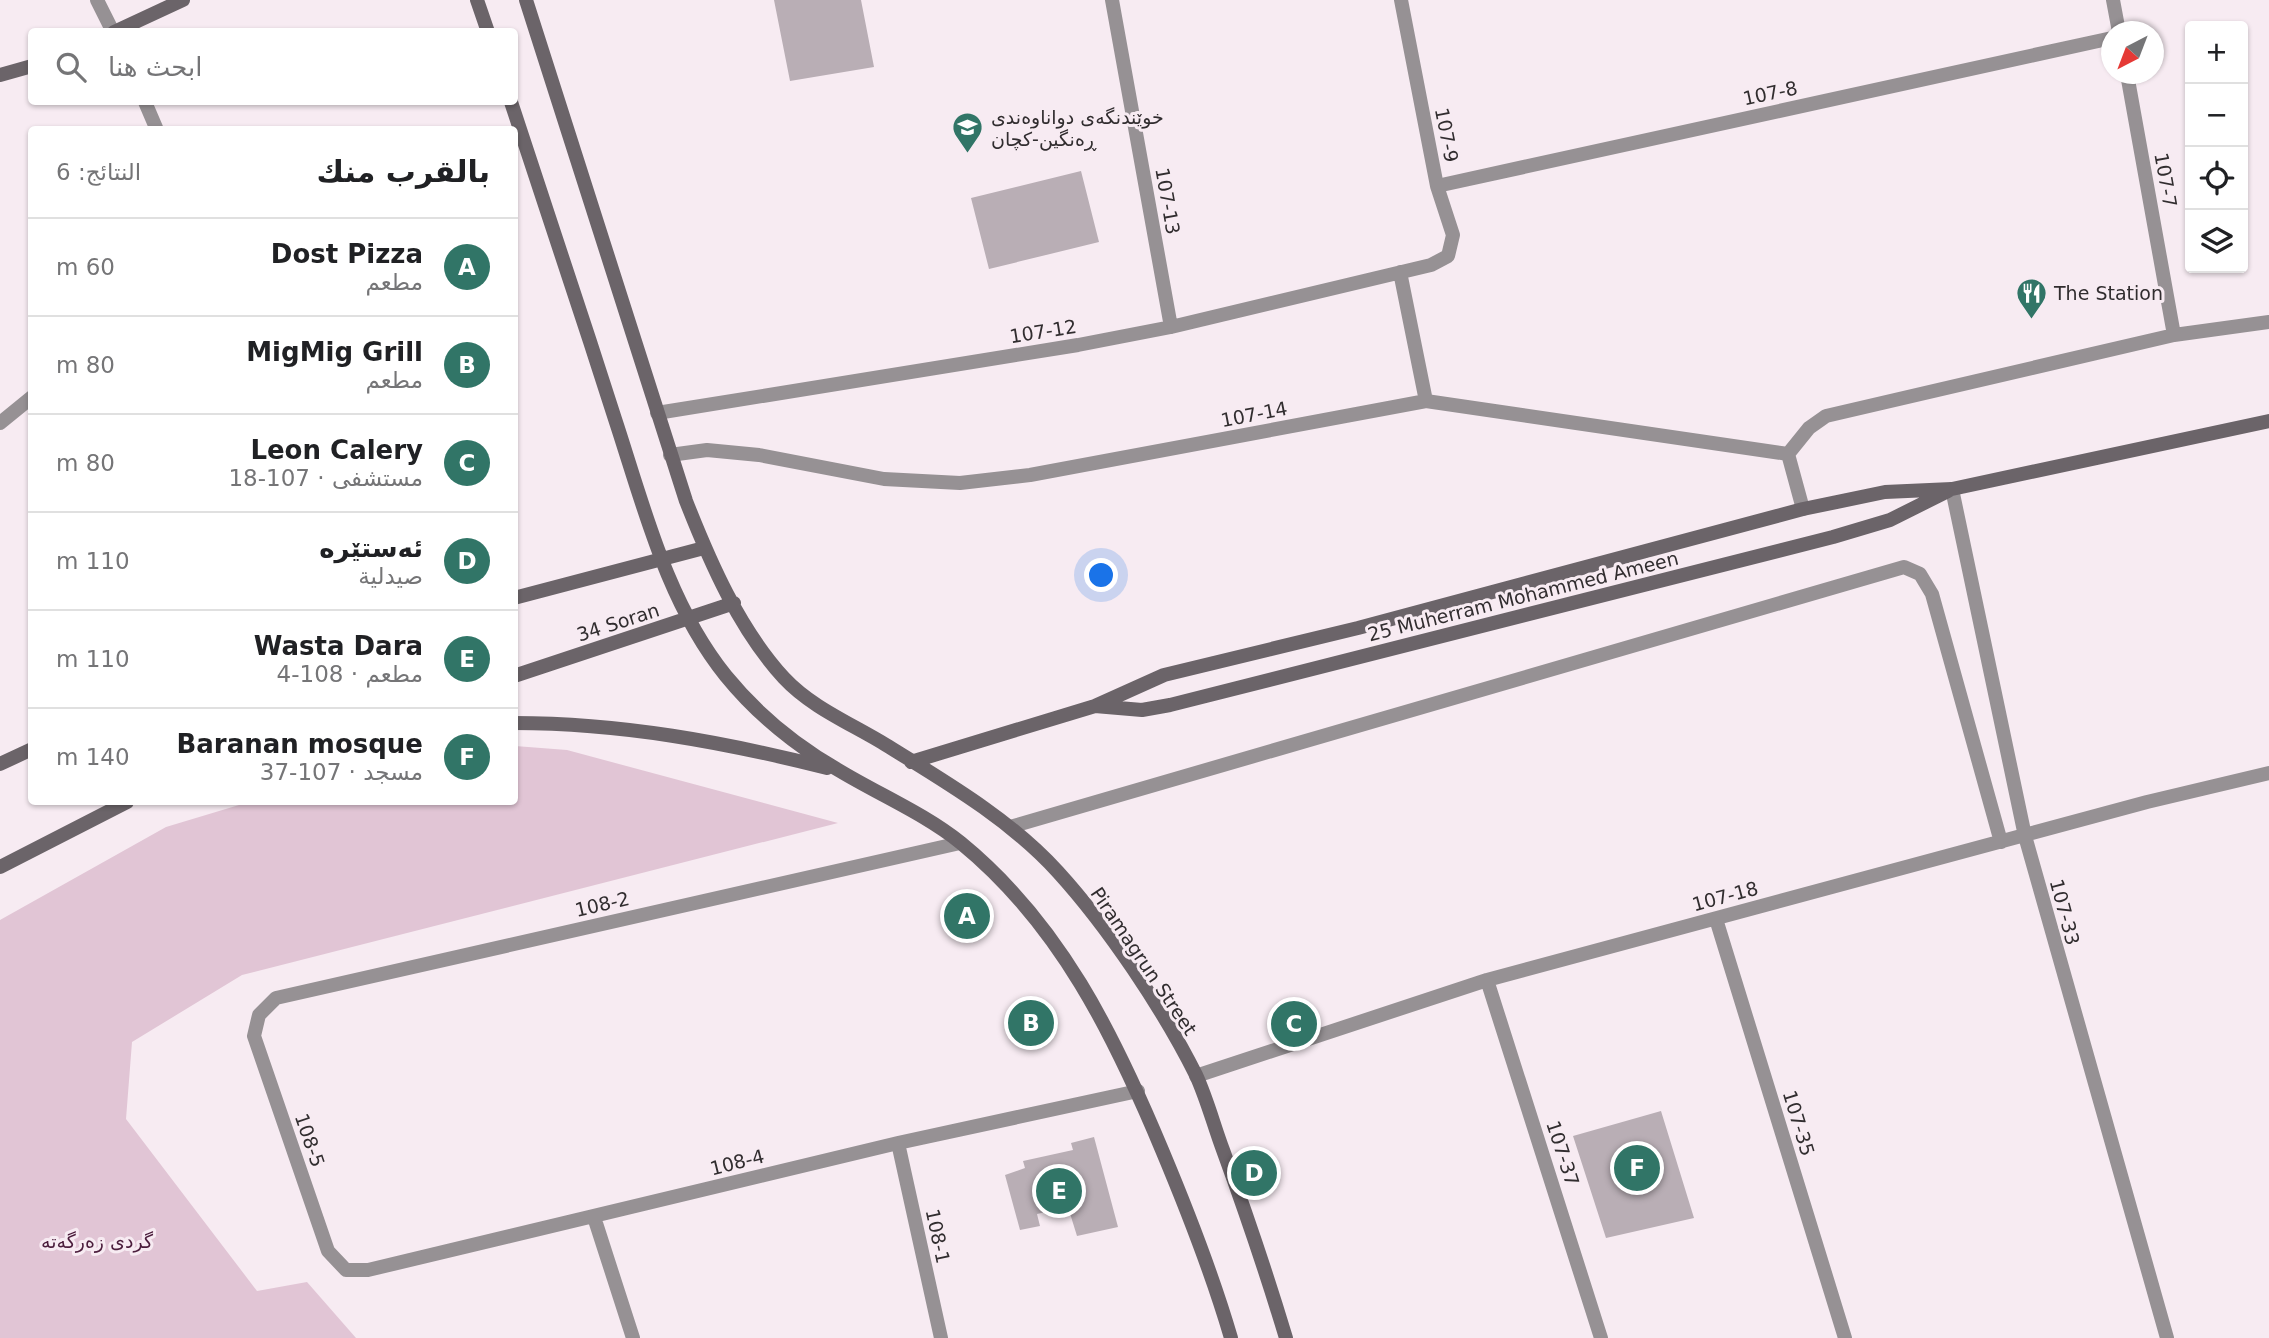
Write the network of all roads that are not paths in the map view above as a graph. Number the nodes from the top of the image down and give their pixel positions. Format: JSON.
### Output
{"nodes":[{"id":1,"x":97,"y":0,"type":"edge"},
{"id":2,"x":183,"y":0,"type":"edge"},
{"id":3,"x":477,"y":0,"type":"edge"},
{"id":4,"x":526,"y":0,"type":"edge"},
{"id":5,"x":1112,"y":0,"type":"edge"},
{"id":6,"x":1401,"y":0,"type":"edge"},
{"id":7,"x":2113,"y":0,"type":"edge"},
{"id":8,"x":2117,"y":21,"type":"edge"},
{"id":9,"x":111,"y":28,"type":"edge"},
{"id":10,"x":122,"y":28,"type":"edge"},
{"id":11,"x":487,"y":28,"type":"edge"},
{"id":12,"x":2101,"y":39,"type":"edge"},
{"id":13,"x":28,"y":67,"type":"edge"},
{"id":14,"x":0,"y":75,"type":"edge"},
{"id":15,"x":2129,"y":84,"type":"edge"},
{"id":16,"x":146,"y":105,"type":"edge"},
{"id":17,"x":512,"y":105,"type":"edge"},
{"id":18,"x":155,"y":126,"type":"edge"},
{"id":19,"x":1437,"y":186,"type":"junction"},
{"id":20,"x":1431,"y":265,"type":"joint"},
{"id":21,"x":1400,"y":272,"type":"junction"},
{"id":22,"x":2269,"y":322,"type":"edge"},
{"id":23,"x":1171,"y":327,"type":"junction"},
{"id":24,"x":2174,"y":335,"type":"junction"},
{"id":25,"x":28,"y":400,"type":"edge"},
{"id":26,"x":1426,"y":401,"type":"junction"},
{"id":27,"x":657,"y":413,"type":"junction"},
{"id":28,"x":2269,"y":421,"type":"edge"},
{"id":29,"x":0,"y":423,"type":"edge"},
{"id":30,"x":670,"y":454,"type":"junction"},
{"id":31,"x":1788,"y":454,"type":"junction"},
{"id":32,"x":1952,"y":489,"type":"junction"},
{"id":33,"x":1802,"y":509,"type":"junction"},
{"id":34,"x":704,"y":548,"type":"junction"},
{"id":35,"x":661,"y":558,"type":"junction"},
{"id":36,"x":518,"y":597,"type":"edge"},
{"id":37,"x":734,"y":603,"type":"junction"},
{"id":38,"x":689,"y":619,"type":"junction"},
{"id":39,"x":518,"y":675,"type":"edge"},
{"id":40,"x":1095,"y":706,"type":"junction"},
{"id":41,"x":518,"y":723,"type":"edge"},
{"id":42,"x":28,"y":751,"type":"edge"},
{"id":43,"x":911,"y":762,"type":"junction"},
{"id":44,"x":0,"y":764,"type":"edge"},
{"id":45,"x":838,"y":770,"type":"junction"},
{"id":46,"x":2269,"y":773,"type":"edge"},
{"id":47,"x":121,"y":805,"type":"edge"},
{"id":48,"x":1010,"y":827,"type":"junction"},
{"id":49,"x":2025,"y":836,"type":"junction"},
{"id":50,"x":2001,"y":842,"type":"junction"},
{"id":51,"x":960,"y":843,"type":"junction"},
{"id":52,"x":0,"y":867,"type":"edge"},
{"id":53,"x":1716,"y":919,"type":"junction"},
{"id":54,"x":1487,"y":980,"type":"junction"},
{"id":55,"x":259,"y":1015,"type":"joint"},
{"id":56,"x":1196,"y":1076,"type":"junction"},
{"id":57,"x":1138,"y":1091,"type":"junction"},
{"id":58,"x":898,"y":1143,"type":"junction"},
{"id":59,"x":594,"y":1217,"type":"junction"},
{"id":60,"x":346,"y":1270,"type":"joint"},
{"id":61,"x":633,"y":1338,"type":"edge"},
{"id":62,"x":941,"y":1338,"type":"edge"},
{"id":63,"x":1231,"y":1338,"type":"edge"},
{"id":64,"x":1286,"y":1338,"type":"edge"},
{"id":65,"x":1601,"y":1338,"type":"edge"},
{"id":66,"x":1845,"y":1338,"type":"edge"},
{"id":67,"x":2166,"y":1338,"type":"edge"}],
"edges":[{"from":1,"to":9,"type":"street"},
{"from":2,"to":10,"type":"main road"},
{"from":3,"to":11,"type":"main road"},
{"from":4,"to":27,"type":"main road","name":"Piramagrun Street"},
{"from":5,"to":23,"type":"street","name":"107-13"},
{"from":6,"to":19,"type":"street","name":"107-9"},
{"from":7,"to":8,"type":"street"},
{"from":12,"to":19,"type":"street","name":"107-8"},
{"from":13,"to":14,"type":"main road"},
{"from":15,"to":24,"type":"street","name":"107-7"},
{"from":16,"to":18,"type":"street"},
{"from":17,"to":35,"type":"main road"},
{"from":19,"to":20,"type":"street","name":"107-9"},
{"from":20,"to":21,"type":"street","name":"107-12"},
{"from":21,"to":23,"type":"street","name":"107-12"},
{"from":21,"to":26,"type":"street"},
{"from":22,"to":24,"type":"street"},
{"from":23,"to":27,"type":"street","name":"107-12"},
{"from":24,"to":31,"type":"street"},
{"from":25,"to":29,"type":"street"},
{"from":26,"to":30,"type":"street","name":"107-14"},
{"from":26,"to":31,"type":"street","name":"107-14"},
{"from":27,"to":30,"type":"main road","name":"Piramagrun Street"},
{"from":28,"to":32,"type":"main road","name":"25 Muherram Mohammed Ameen"},
{"from":30,"to":34,"type":"main road","name":"Piramagrun Street"},
{"from":31,"to":33,"type":"street"},
{"from":32,"to":33,"type":"main road","name":"25 Muherram Mohammed Ameen"},
{"from":32,"to":40,"type":"main road","name":"25 Muherram Mohammed Ameen"},
{"from":32,"to":49,"type":"street","name":"107-33"},
{"from":33,"to":40,"type":"main road","name":"25 Muherram Mohammed Ameen"},
{"from":34,"to":35,"type":"main road"},
{"from":34,"to":37,"type":"main road","name":"Piramagrun Street"},
{"from":35,"to":36,"type":"main road"},
{"from":35,"to":38,"type":"main road"},
{"from":37,"to":38,"type":"main road","name":"34 Soran"},
{"from":37,"to":43,"type":"main road","name":"Piramagrun Street"},
{"from":38,"to":39,"type":"main road","name":"34 Soran"},
{"from":38,"to":45,"type":"main road"},
{"from":40,"to":43,"type":"main road","name":"25 Muherram Mohammed Ameen"},
{"from":41,"to":45,"type":"main road"},
{"from":42,"to":44,"type":"main road"},
{"from":43,"to":48,"type":"main road","name":"Piramagrun Street"},
{"from":45,"to":51,"type":"main road"},
{"from":46,"to":49,"type":"street","name":"107-18"},
{"from":47,"to":52,"type":"main road"},
{"from":48,"to":50,"type":"street"},
{"from":48,"to":56,"type":"main road","name":"Piramagrun Street"},
{"from":49,"to":50,"type":"street","name":"107-18"},
{"from":49,"to":67,"type":"street","name":"107-33"},
{"from":50,"to":53,"type":"street","name":"107-18"},
{"from":51,"to":55,"type":"street","name":"108-2"},
{"from":51,"to":57,"type":"main road"},
{"from":53,"to":54,"type":"street","name":"107-18"},
{"from":53,"to":66,"type":"street","name":"107-35"},
{"from":54,"to":56,"type":"street","name":"107-18"},
{"from":54,"to":65,"type":"street","name":"107-37"},
{"from":55,"to":60,"type":"street","name":"108-5"},
{"from":56,"to":64,"type":"main road","name":"Piramagrun Street"},
{"from":57,"to":58,"type":"street","name":"108-4"},
{"from":57,"to":63,"type":"main road"},
{"from":58,"to":59,"type":"street","name":"108-4"},
{"from":58,"to":62,"type":"street","name":"108-1"},
{"from":59,"to":60,"type":"street","name":"108-4"},
{"from":59,"to":61,"type":"street"}]}
